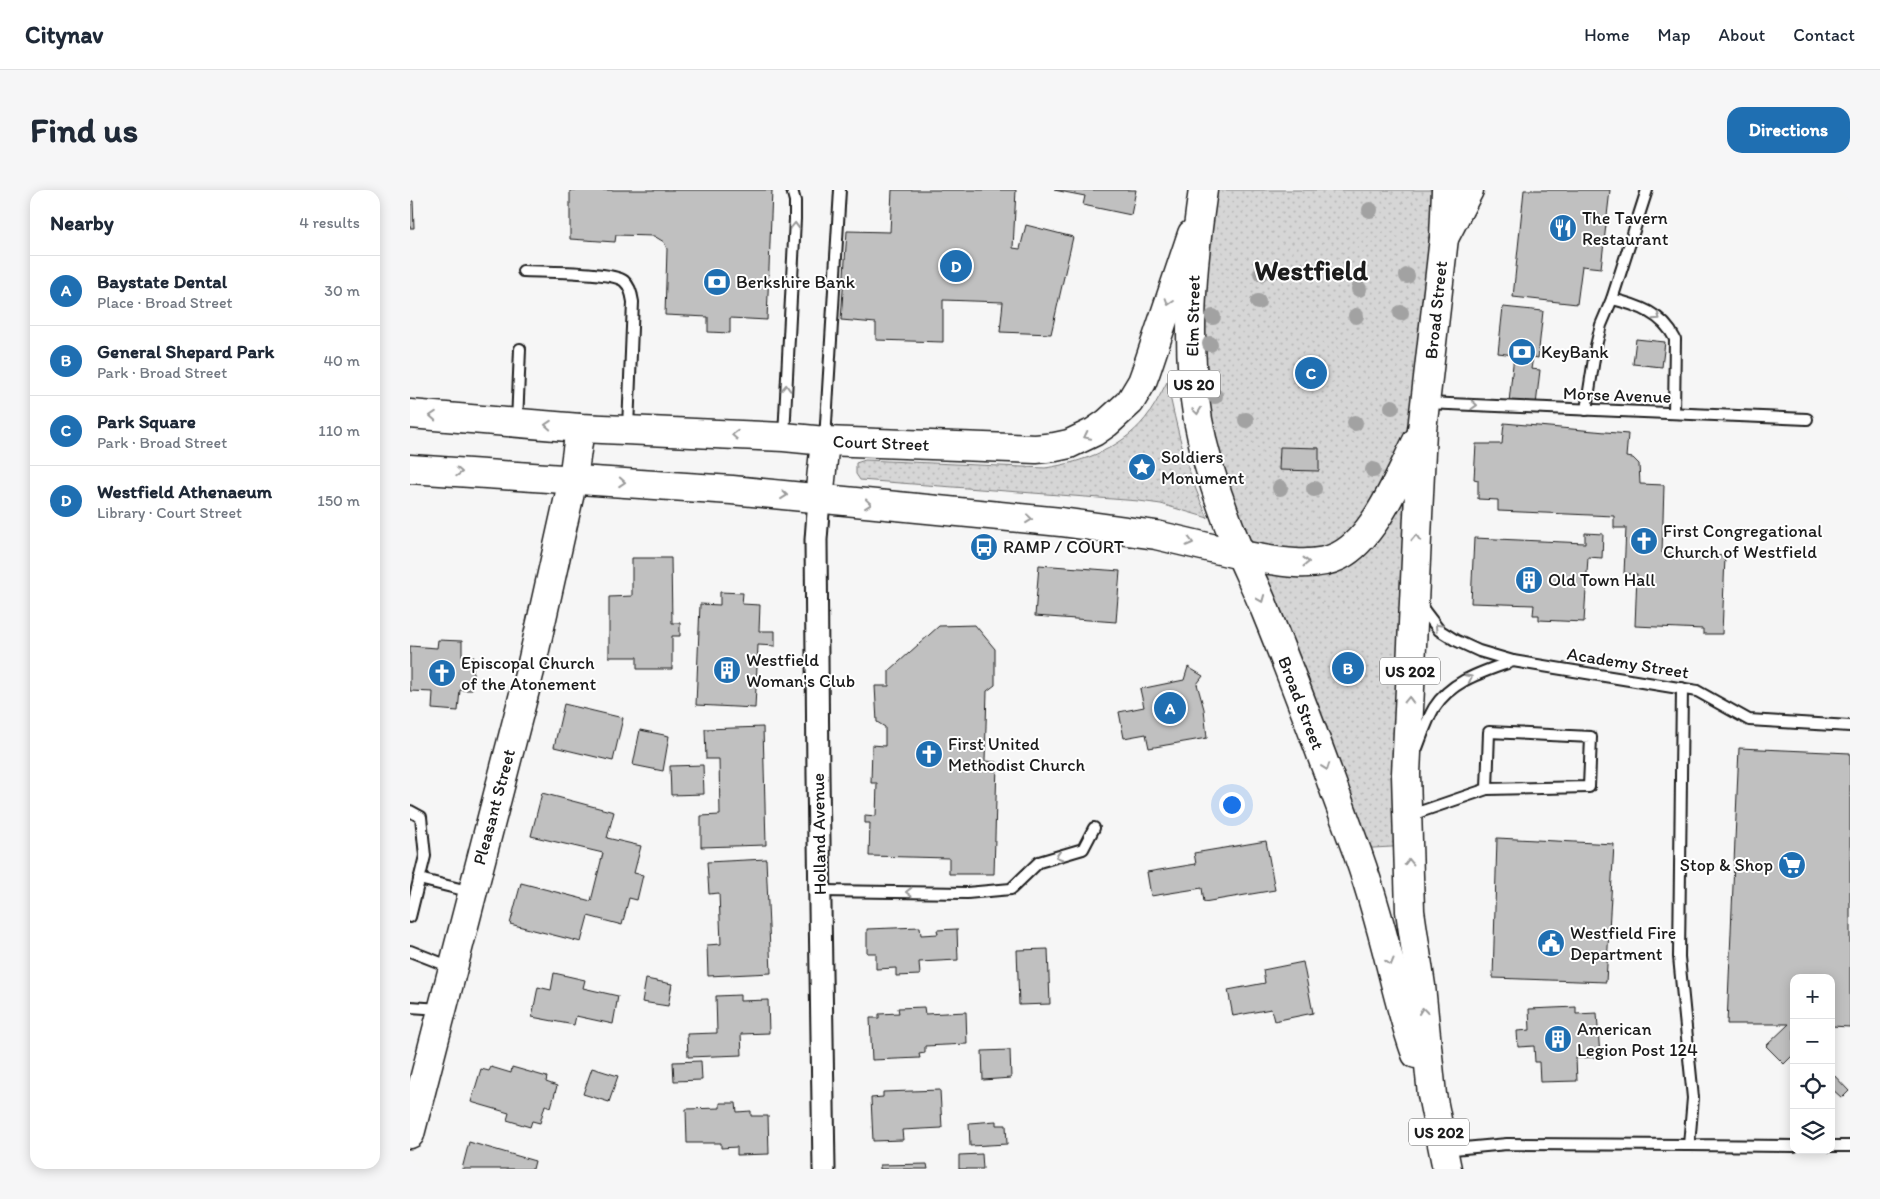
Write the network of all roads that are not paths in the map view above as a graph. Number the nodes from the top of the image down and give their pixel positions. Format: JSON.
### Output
{"nodes":[{"id":1,"x":792,"y":190,"type":"edge"},
{"id":2,"x":840,"y":190,"type":"edge"},
{"id":3,"x":1446,"y":190,"type":"edge"},
{"id":4,"x":1469,"y":190,"type":"edge"},
{"id":5,"x":1647,"y":190,"type":"edge"},
{"id":6,"x":1202,"y":198,"type":"edge"},
{"id":7,"x":1444,"y":238,"type":"junction"},
{"id":8,"x":523,"y":271,"type":"dead end"},
{"id":9,"x":1612,"y":300,"type":"junction"},
{"id":10,"x":520,"y":349,"type":"dead end"},
{"id":11,"x":1425,"y":402,"type":"junction"},
{"id":12,"x":1586,"y":410,"type":"junction"},
{"id":13,"x":410,"y":414,"type":"edge"},
{"id":14,"x":1674,"y":414,"type":"junction"},
{"id":15,"x":1807,"y":419,"type":"dead end"},
{"id":16,"x":517,"y":423,"type":"junction"},
{"id":17,"x":580,"y":428,"type":"junction"},
{"id":18,"x":628,"y":430,"type":"junction"},
{"id":19,"x":1422,"y":430,"type":"junction"},
{"id":20,"x":784,"y":437,"type":"junction"},
{"id":21,"x":825,"y":441,"type":"junction"},
{"id":22,"x":410,"y":469,"type":"edge"},
{"id":23,"x":573,"y":479,"type":"junction"},
{"id":24,"x":819,"y":499,"type":"junction"},
{"id":25,"x":1241,"y":555,"type":"junction"},
{"id":26,"x":1413,"y":596,"type":"junction"},
{"id":27,"x":1513,"y":661,"type":"junction"},
{"id":28,"x":1682,"y":688,"type":"junction"},
{"id":29,"x":1850,"y":726,"type":"edge"},
{"id":30,"x":1406,"y":774,"type":"junction"},
{"id":31,"x":1487,"y":789,"type":"junction"},
{"id":32,"x":410,"y":811,"type":"edge"},
{"id":33,"x":1407,"y":816,"type":"junction"},
{"id":34,"x":1094,"y":828,"type":"dead end"},
{"id":35,"x":419,"y":878,"type":"junction"},
{"id":36,"x":820,"y":891,"type":"junction"},
{"id":37,"x":472,"y":892,"type":"junction"},
{"id":38,"x":410,"y":917,"type":"edge"},
{"id":39,"x":410,"y":951,"type":"edge"},
{"id":40,"x":452,"y":968,"type":"junction"},
{"id":41,"x":410,"y":1008,"type":"edge"},
{"id":42,"x":442,"y":1008,"type":"junction"},
{"id":43,"x":1432,"y":1095,"type":"junction"},
{"id":44,"x":410,"y":1134,"type":"edge"},
{"id":45,"x":1690,"y":1145,"type":"junction"},
{"id":46,"x":1790,"y":1146,"type":"edge"},
{"id":47,"x":1835,"y":1146,"type":"edge"},
{"id":48,"x":1850,"y":1146,"type":"edge"},
{"id":49,"x":1445,"y":1159,"type":"edge"},
{"id":50,"x":824,"y":1169,"type":"edge"}],
"edges":[{"from":20,"to":1,"type":"lane","one_way":true},
{"from":2,"to":21,"type":"lane"},
{"from":3,"to":7,"type":"main road","name":"Broad Street"},
{"from":4,"to":7,"type":"main road"},
{"from":5,"to":9,"type":"lane"},
{"from":6,"to":21,"type":"main road","name":"Court Street","one_way":true},
{"from":6,"to":25,"type":"main road","name":"Elm Street","number":"US 20","one_way":true},
{"from":7,"to":11,"type":"main road","name":"Broad Street"},
{"from":8,"to":18,"type":"lane"},
{"from":9,"to":12,"type":"lane"},
{"from":9,"to":14,"type":"lane","one_way":true},
{"from":10,"to":16,"type":"lane"},
{"from":11,"to":12,"type":"lane","name":"Morse Avenue","one_way":true},
{"from":11,"to":19,"type":"main road","name":"Broad Street"},
{"from":12,"to":14,"type":"lane","name":"Morse Avenue"},
{"from":16,"to":13,"type":"main road","name":"Court Street","one_way":true},
{"from":14,"to":15,"type":"lane","name":"Morse Avenue"},
{"from":17,"to":16,"type":"main road","name":"Court Street","one_way":true},
{"from":17,"to":18,"type":"main road","name":"Court Street"},
{"from":17,"to":23,"type":"main road","name":"Pleasant Street"},
{"from":20,"to":18,"type":"main road","name":"Court Street","one_way":true},
{"from":25,"to":19,"type":"main road","name":"Broad Street","one_way":true},
{"from":26,"to":19,"type":"main road","name":"Broad Street","number":"US 202","one_way":true},
{"from":20,"to":21,"type":"main road","name":"Court Street"},
{"from":21,"to":24,"type":"main road"},
{"from":22,"to":23,"type":"main road","one_way":true},
{"from":23,"to":24,"type":"main road","one_way":true},
{"from":23,"to":37,"type":"main road","name":"Pleasant Street"},
{"from":24,"to":25,"type":"main road","one_way":true},
{"from":24,"to":36,"type":"street","name":"Holland Avenue"},
{"from":25,"to":43,"type":"main road","name":"Broad Street","number":"US 202","one_way":true},
{"from":27,"to":26,"type":"lane","name":"Academy Street","one_way":true},
{"from":30,"to":26,"type":"main road","name":"Broad Street","number":"US 202","one_way":true},
{"from":27,"to":28,"type":"lane","name":"Academy Street"},
{"from":30,"to":27,"type":"lane","name":"Academy Street","one_way":true},
{"from":28,"to":29,"type":"lane","name":"Academy Street"},
{"from":28,"to":45,"type":"lane"},
{"from":30,"to":33,"type":"main road","name":"Broad Street","number":"US 202"},
{"from":31,"to":31,"type":"lane"},
{"from":31,"to":33,"type":"lane"},
{"from":32,"to":35,"type":"lane"},
{"from":43,"to":33,"type":"main road","name":"Broad Street","number":"US 202","one_way":true},
{"from":34,"to":36,"type":"lane","one_way":true},
{"from":35,"to":37,"type":"lane"},
{"from":35,"to":38,"type":"lane"},
{"from":36,"to":50,"type":"street","name":"Holland Avenue"},
{"from":37,"to":40,"type":"main road","name":"Pleasant Street"},
{"from":39,"to":40,"type":"lane"},
{"from":40,"to":42,"type":"main road","name":"Pleasant Street"},
{"from":41,"to":42,"type":"lane"},
{"from":42,"to":44,"type":"main road","name":"Pleasant Street"},
{"from":43,"to":49,"type":"main road","name":"Broad Street","number":"US 202"},
{"from":45,"to":46,"type":"lane"},
{"from":45,"to":49,"type":"lane"},
{"from":47,"to":48,"type":"lane"}]}
